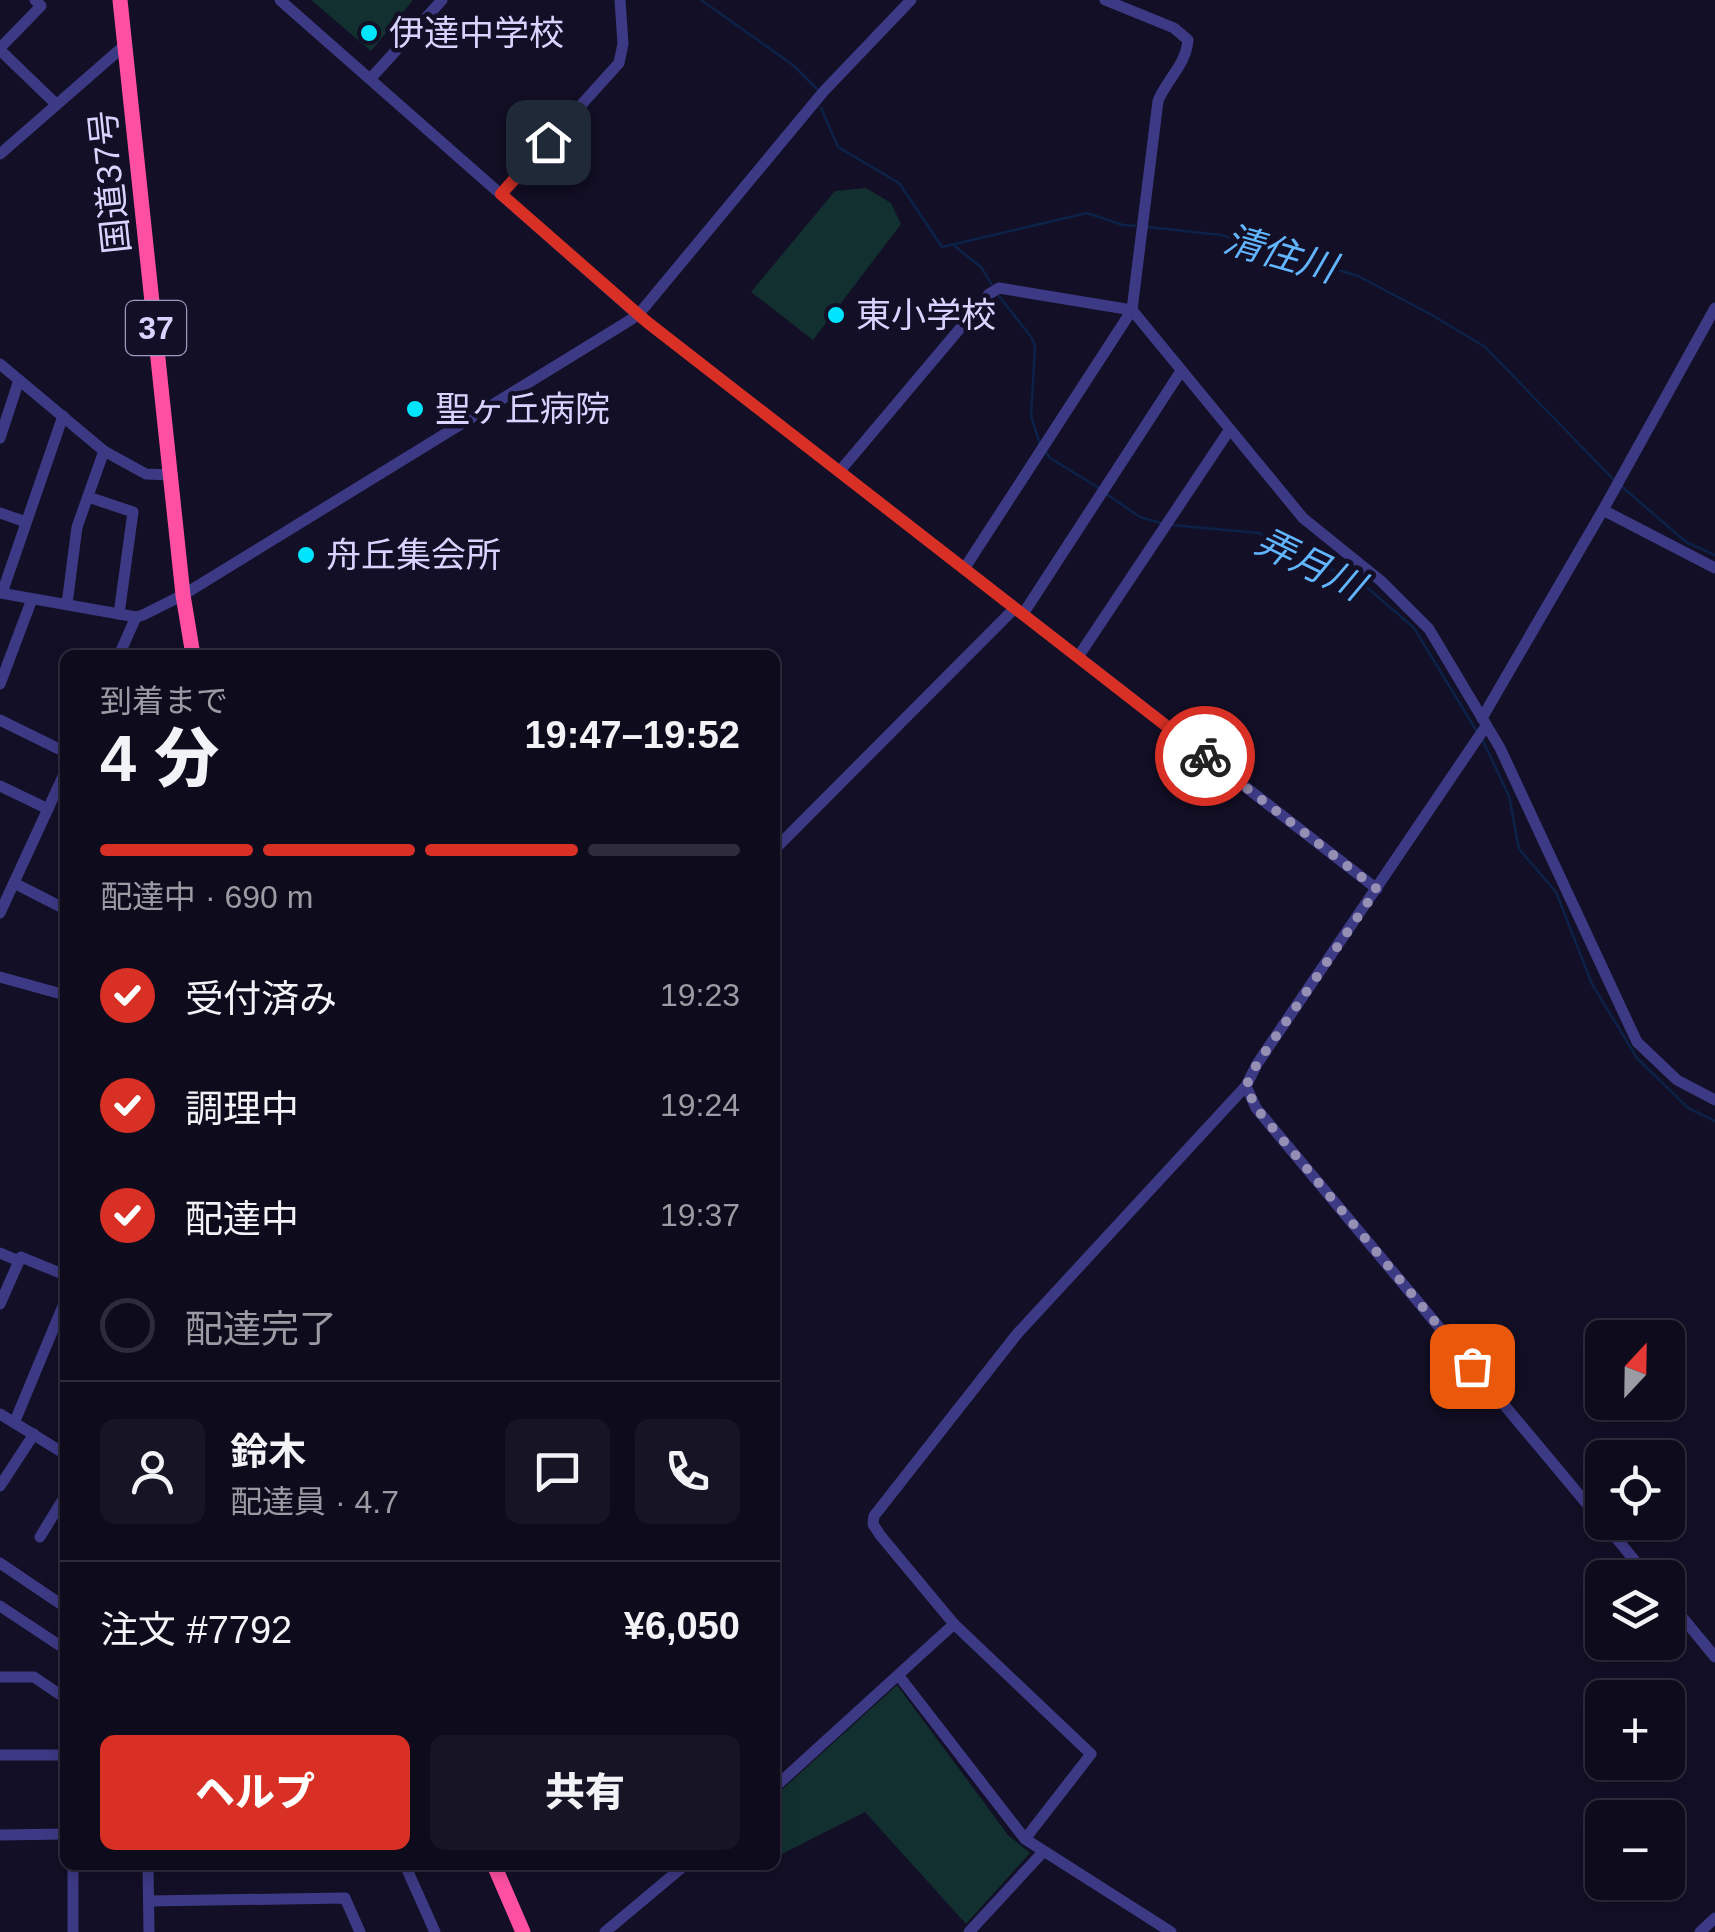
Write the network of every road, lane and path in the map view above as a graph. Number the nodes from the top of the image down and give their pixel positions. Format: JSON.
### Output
{"nodes":[{"id":1,"x":35,"y":0,"type":"edge"},
{"id":2,"x":120,"y":0,"type":"edge"},
{"id":3,"x":280,"y":0,"type":"edge"},
{"id":4,"x":442,"y":0,"type":"edge"},
{"id":5,"x":620,"y":0,"type":"edge"},
{"id":6,"x":911,"y":0,"type":"edge"},
{"id":7,"x":1105,"y":0,"type":"edge"},
{"id":8,"x":124,"y":45,"type":"junction"},
{"id":9,"x":0,"y":49,"type":"edge"},
{"id":10,"x":371,"y":78,"type":"junction"},
{"id":11,"x":56,"y":104,"type":"junction"},
{"id":12,"x":0,"y":154,"type":"edge"},
{"id":13,"x":501,"y":194,"type":"junction"},
{"id":14,"x":1715,"y":308,"type":"edge"},
{"id":15,"x":1132,"y":310,"type":"junction"},
{"id":16,"x":638,"y":315,"type":"junction"},
{"id":17,"x":0,"y":364,"type":"edge"},
{"id":18,"x":1181,"y":371,"type":"junction"},
{"id":19,"x":19,"y":380,"type":"junction"},
{"id":20,"x":63,"y":416,"type":"junction"},
{"id":21,"x":1230,"y":429,"type":"junction"},
{"id":22,"x":0,"y":438,"type":"edge"},
{"id":23,"x":104,"y":451,"type":"junction"},
{"id":24,"x":839,"y":472,"type":"junction"},
{"id":25,"x":172,"y":474,"type":"junction"},
{"id":26,"x":88,"y":497,"type":"junction"},
{"id":27,"x":1603,"y":510,"type":"junction"},
{"id":28,"x":0,"y":514,"type":"edge"},
{"id":29,"x":26,"y":522,"type":"junction"},
{"id":30,"x":1715,"y":568,"type":"edge"},
{"id":31,"x":964,"y":569,"type":"junction"},
{"id":32,"x":1,"y":593,"type":"edge"},
{"id":33,"x":184,"y":595,"type":"junction"},
{"id":34,"x":32,"y":599,"type":"junction"},
{"id":35,"x":66,"y":604,"type":"junction"},
{"id":36,"x":1019,"y":611,"type":"junction"},
{"id":37,"x":120,"y":614,"type":"junction"},
{"id":38,"x":136,"y":617,"type":"junction"},
{"id":39,"x":121,"y":650,"type":"edge"},
{"id":40,"x":192,"y":650,"type":"edge"},
{"id":41,"x":1078,"y":657,"type":"junction"},
{"id":42,"x":0,"y":684,"type":"edge"},
{"id":43,"x":0,"y":720,"type":"edge"},
{"id":44,"x":1484,"y":722,"type":"junction"},
{"id":45,"x":60,"y":750,"type":"edge"},
{"id":46,"x":60,"y":783,"type":"edge"},
{"id":47,"x":0,"y":786,"type":"edge"},
{"id":48,"x":48,"y":809,"type":"junction"},
{"id":49,"x":780,"y":844,"type":"edge"},
{"id":50,"x":14,"y":882,"type":"junction"},
{"id":51,"x":1377,"y":889,"type":"junction"},
{"id":52,"x":60,"y":905,"type":"edge"},
{"id":53,"x":0,"y":913,"type":"edge"},
{"id":54,"x":0,"y":977,"type":"edge"},
{"id":55,"x":60,"y":994,"type":"edge"},
{"id":56,"x":1246,"y":1086,"type":"junction"},
{"id":57,"x":1715,"y":1100,"type":"edge"},
{"id":58,"x":0,"y":1253,"type":"edge"},
{"id":59,"x":19,"y":1261,"type":"junction"},
{"id":60,"x":60,"y":1273,"type":"edge"},
{"id":61,"x":0,"y":1304,"type":"edge"},
{"id":62,"x":60,"y":1314,"type":"edge"},
{"id":63,"x":0,"y":1414,"type":"edge"},
{"id":64,"x":15,"y":1421,"type":"junction"},
{"id":65,"x":34,"y":1434,"type":"junction"},
{"id":66,"x":60,"y":1451,"type":"edge"},
{"id":67,"x":0,"y":1486,"type":"edge"},
{"id":68,"x":1585,"y":1501,"type":"edge"},
{"id":69,"x":60,"y":1504,"type":"edge"},
{"id":70,"x":40,"y":1537,"type":"dead end"},
{"id":71,"x":1618,"y":1540,"type":"edge"},
{"id":72,"x":1634,"y":1560,"type":"edge"},
{"id":73,"x":0,"y":1563,"type":"edge"},
{"id":74,"x":60,"y":1604,"type":"edge"},
{"id":75,"x":0,"y":1606,"type":"edge"},
{"id":76,"x":1685,"y":1621,"type":"edge"},
{"id":77,"x":954,"y":1624,"type":"junction"},
{"id":78,"x":60,"y":1646,"type":"edge"},
{"id":79,"x":1715,"y":1657,"type":"edge"},
{"id":80,"x":899,"y":1676,"type":"junction"},
{"id":81,"x":0,"y":1678,"type":"edge"},
{"id":82,"x":60,"y":1695,"type":"edge"},
{"id":83,"x":0,"y":1755,"type":"edge"},
{"id":84,"x":60,"y":1755,"type":"edge"},
{"id":85,"x":780,"y":1783,"type":"edge"},
{"id":86,"x":0,"y":1834,"type":"edge"},
{"id":87,"x":60,"y":1834,"type":"edge"},
{"id":88,"x":1026,"y":1839,"type":"junction"},
{"id":89,"x":1043,"y":1852,"type":"junction"},
{"id":90,"x":73,"y":1870,"type":"edge"},
{"id":91,"x":148,"y":1870,"type":"edge"},
{"id":92,"x":408,"y":1870,"type":"edge"},
{"id":93,"x":496,"y":1870,"type":"edge"},
{"id":94,"x":679,"y":1870,"type":"edge"},
{"id":95,"x":149,"y":1901,"type":"junction"},
{"id":96,"x":1715,"y":1918,"type":"edge"},
{"id":97,"x":73,"y":1932,"type":"edge"},
{"id":98,"x":149,"y":1932,"type":"edge"},
{"id":99,"x":360,"y":1932,"type":"edge"},
{"id":100,"x":434,"y":1932,"type":"edge"},
{"id":101,"x":523,"y":1932,"type":"edge"},
{"id":102,"x":605,"y":1932,"type":"edge"},
{"id":103,"x":969,"y":1932,"type":"edge"},
{"id":104,"x":1171,"y":1932,"type":"edge"},
{"id":105,"x":1700,"y":1932,"type":"edge"}],
"edges":[{"from":1,"to":9,"type":"street"},
{"from":2,"to":8,"type":"highway","name":"国道37号","number":"37"},
{"from":3,"to":10,"type":"street"},
{"from":4,"to":10,"type":"street"},
{"from":5,"to":13,"type":"street"},
{"from":6,"to":16,"type":"street"},
{"from":7,"to":15,"type":"street"},
{"from":8,"to":11,"type":"street"},
{"from":8,"to":25,"type":"highway","name":"国道37号","number":"37"},
{"from":9,"to":11,"type":"street"},
{"from":10,"to":13,"type":"street"},
{"from":11,"to":12,"type":"street"},
{"from":13,"to":16,"type":"street"},
{"from":14,"to":27,"type":"street"},
{"from":15,"to":18,"type":"street"},
{"from":15,"to":24,"type":"street"},
{"from":15,"to":31,"type":"street"},
{"from":16,"to":24,"type":"street"},
{"from":16,"to":33,"type":"street"},
{"from":17,"to":19,"type":"street"},
{"from":18,"to":21,"type":"street"},
{"from":18,"to":36,"type":"street"},
{"from":19,"to":20,"type":"street"},
{"from":19,"to":22,"type":"street"},
{"from":20,"to":23,"type":"street"},
{"from":20,"to":29,"type":"street"},
{"from":21,"to":41,"type":"street"},
{"from":21,"to":44,"type":"street"},
{"from":23,"to":25,"type":"street"},
{"from":23,"to":26,"type":"street"},
{"from":24,"to":31,"type":"street"},
{"from":25,"to":33,"type":"highway","name":"国道37号","number":"37"},
{"from":26,"to":35,"type":"street"},
{"from":26,"to":37,"type":"street"},
{"from":27,"to":30,"type":"street"},
{"from":27,"to":44,"type":"street"},
{"from":28,"to":29,"type":"street"},
{"from":29,"to":32,"type":"street"},
{"from":31,"to":36,"type":"street"},
{"from":32,"to":34,"type":"street"},
{"from":33,"to":38,"type":"street"},
{"from":33,"to":40,"type":"highway","name":"国道37号","number":"37"},
{"from":34,"to":35,"type":"street"},
{"from":34,"to":42,"type":"street"},
{"from":35,"to":37,"type":"street"},
{"from":36,"to":41,"type":"street"},
{"from":36,"to":49,"type":"street"},
{"from":37,"to":38,"type":"street"},
{"from":38,"to":39,"type":"street"},
{"from":41,"to":51,"type":"street"},
{"from":43,"to":45,"type":"street"},
{"from":44,"to":51,"type":"street"},
{"from":44,"to":57,"type":"street"},
{"from":46,"to":48,"type":"street"},
{"from":47,"to":48,"type":"street"},
{"from":48,"to":50,"type":"street"},
{"from":50,"to":52,"type":"street"},
{"from":50,"to":53,"type":"street"},
{"from":51,"to":56,"type":"street"},
{"from":54,"to":55,"type":"street"},
{"from":56,"to":68,"type":"street"},
{"from":56,"to":77,"type":"street"},
{"from":58,"to":59,"type":"street"},
{"from":59,"to":60,"type":"street"},
{"from":59,"to":61,"type":"street"},
{"from":62,"to":64,"type":"street"},
{"from":63,"to":64,"type":"street"},
{"from":64,"to":65,"type":"street"},
{"from":65,"to":66,"type":"street"},
{"from":65,"to":67,"type":"street"},
{"from":69,"to":70,"type":"street"},
{"from":71,"to":72,"type":"street"},
{"from":73,"to":74,"type":"street"},
{"from":75,"to":78,"type":"street"},
{"from":76,"to":79,"type":"street"},
{"from":77,"to":80,"type":"street"},
{"from":77,"to":88,"type":"street"},
{"from":80,"to":85,"type":"street"},
{"from":80,"to":88,"type":"street"},
{"from":81,"to":82,"type":"street"},
{"from":83,"to":84,"type":"street"},
{"from":86,"to":87,"type":"street"},
{"from":88,"to":89,"type":"street"},
{"from":89,"to":103,"type":"street"},
{"from":89,"to":104,"type":"street"},
{"from":90,"to":97,"type":"street"},
{"from":91,"to":95,"type":"street"},
{"from":92,"to":100,"type":"street"},
{"from":93,"to":101,"type":"highway"},
{"from":94,"to":102,"type":"street"},
{"from":95,"to":98,"type":"street"},
{"from":95,"to":99,"type":"street"},
{"from":96,"to":105,"type":"street"}]}
